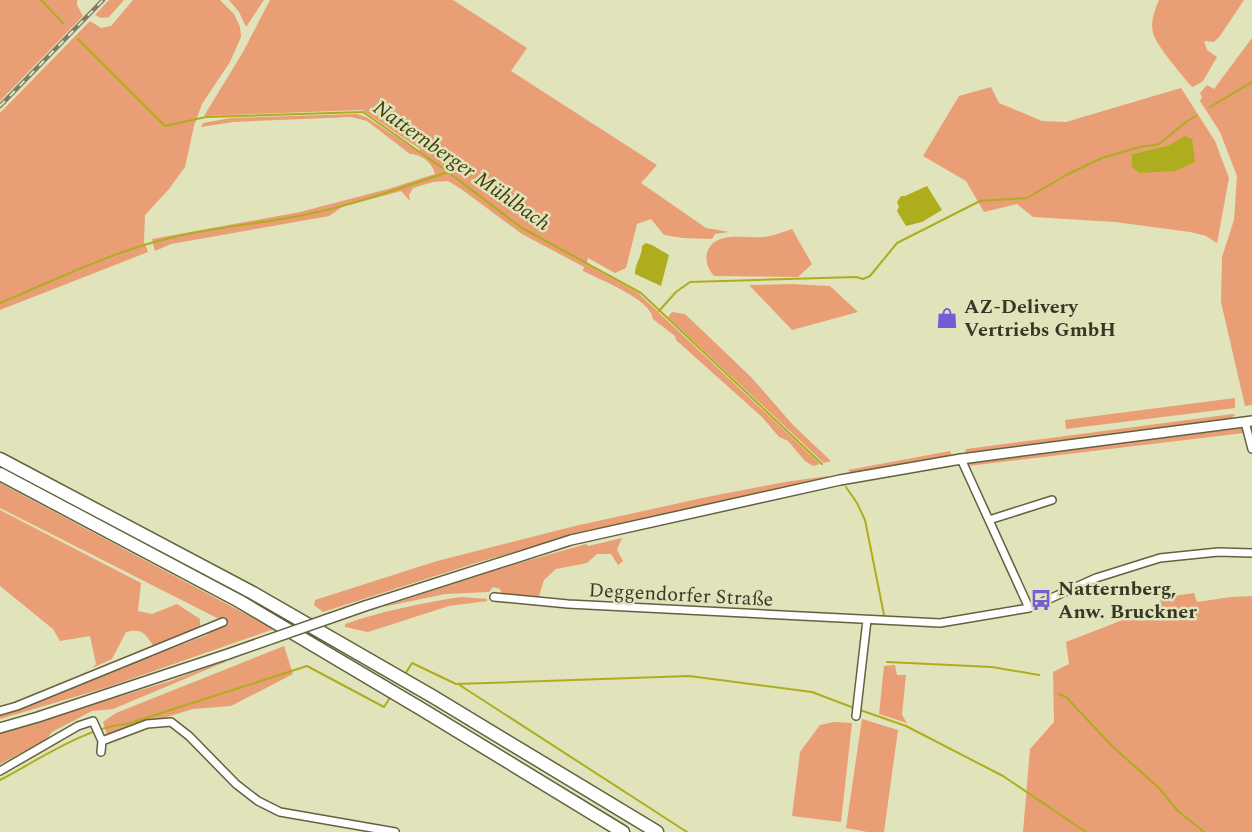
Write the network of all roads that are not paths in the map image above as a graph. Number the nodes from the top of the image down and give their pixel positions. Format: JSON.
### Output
{"nodes":[{"id":1,"x":1248,"y":421,"type":"edge"},
{"id":2,"x":1252,"y":449,"type":"edge"},
{"id":3,"x":0,"y":459,"type":"edge"},
{"id":4,"x":961,"y":459,"type":"junction"},
{"id":5,"x":0,"y":474,"type":"edge"},
{"id":6,"x":1052,"y":501,"type":"dead end"},
{"id":7,"x":989,"y":520,"type":"junction"},
{"id":8,"x":1252,"y":553,"type":"edge"},
{"id":9,"x":494,"y":597,"type":"dead end"},
{"id":10,"x":1029,"y":608,"type":"junction"},
{"id":11,"x":867,"y":620,"type":"junction"},
{"id":12,"x":223,"y":622,"type":"dead end"},
{"id":13,"x":0,"y":711,"type":"edge"},
{"id":14,"x":857,"y":711,"type":"dead end"},
{"id":15,"x":0,"y":728,"type":"edge"},
{"id":16,"x":99,"y":734,"type":"junction"},
{"id":17,"x":101,"y":752,"type":"dead end"},
{"id":18,"x":0,"y":771,"type":"edge"},
{"id":19,"x":395,"y":832,"type":"edge"},
{"id":20,"x":622,"y":832,"type":"edge"},
{"id":21,"x":657,"y":832,"type":"edge"}],
"edges":[{"from":1,"to":2,"type":"street"},
{"from":1,"to":4,"type":"main road"},
{"from":3,"to":21,"type":"highway"},
{"from":4,"to":7,"type":"street"},
{"from":4,"to":15,"type":"main road","bridge":true},
{"from":5,"to":20,"type":"highway"},
{"from":6,"to":7,"type":"street"},
{"from":7,"to":10,"type":"street"},
{"from":8,"to":10,"type":"street","name":"Deggendorfer Straße"},
{"from":9,"to":11,"type":"street","name":"Deggendorfer Straße"},
{"from":10,"to":11,"type":"street","name":"Deggendorfer Straße"},
{"from":11,"to":14,"type":"street"},
{"from":12,"to":13,"type":"street"},
{"from":16,"to":17,"type":"street"},
{"from":16,"to":18,"type":"street"},
{"from":16,"to":19,"type":"street"}]}
